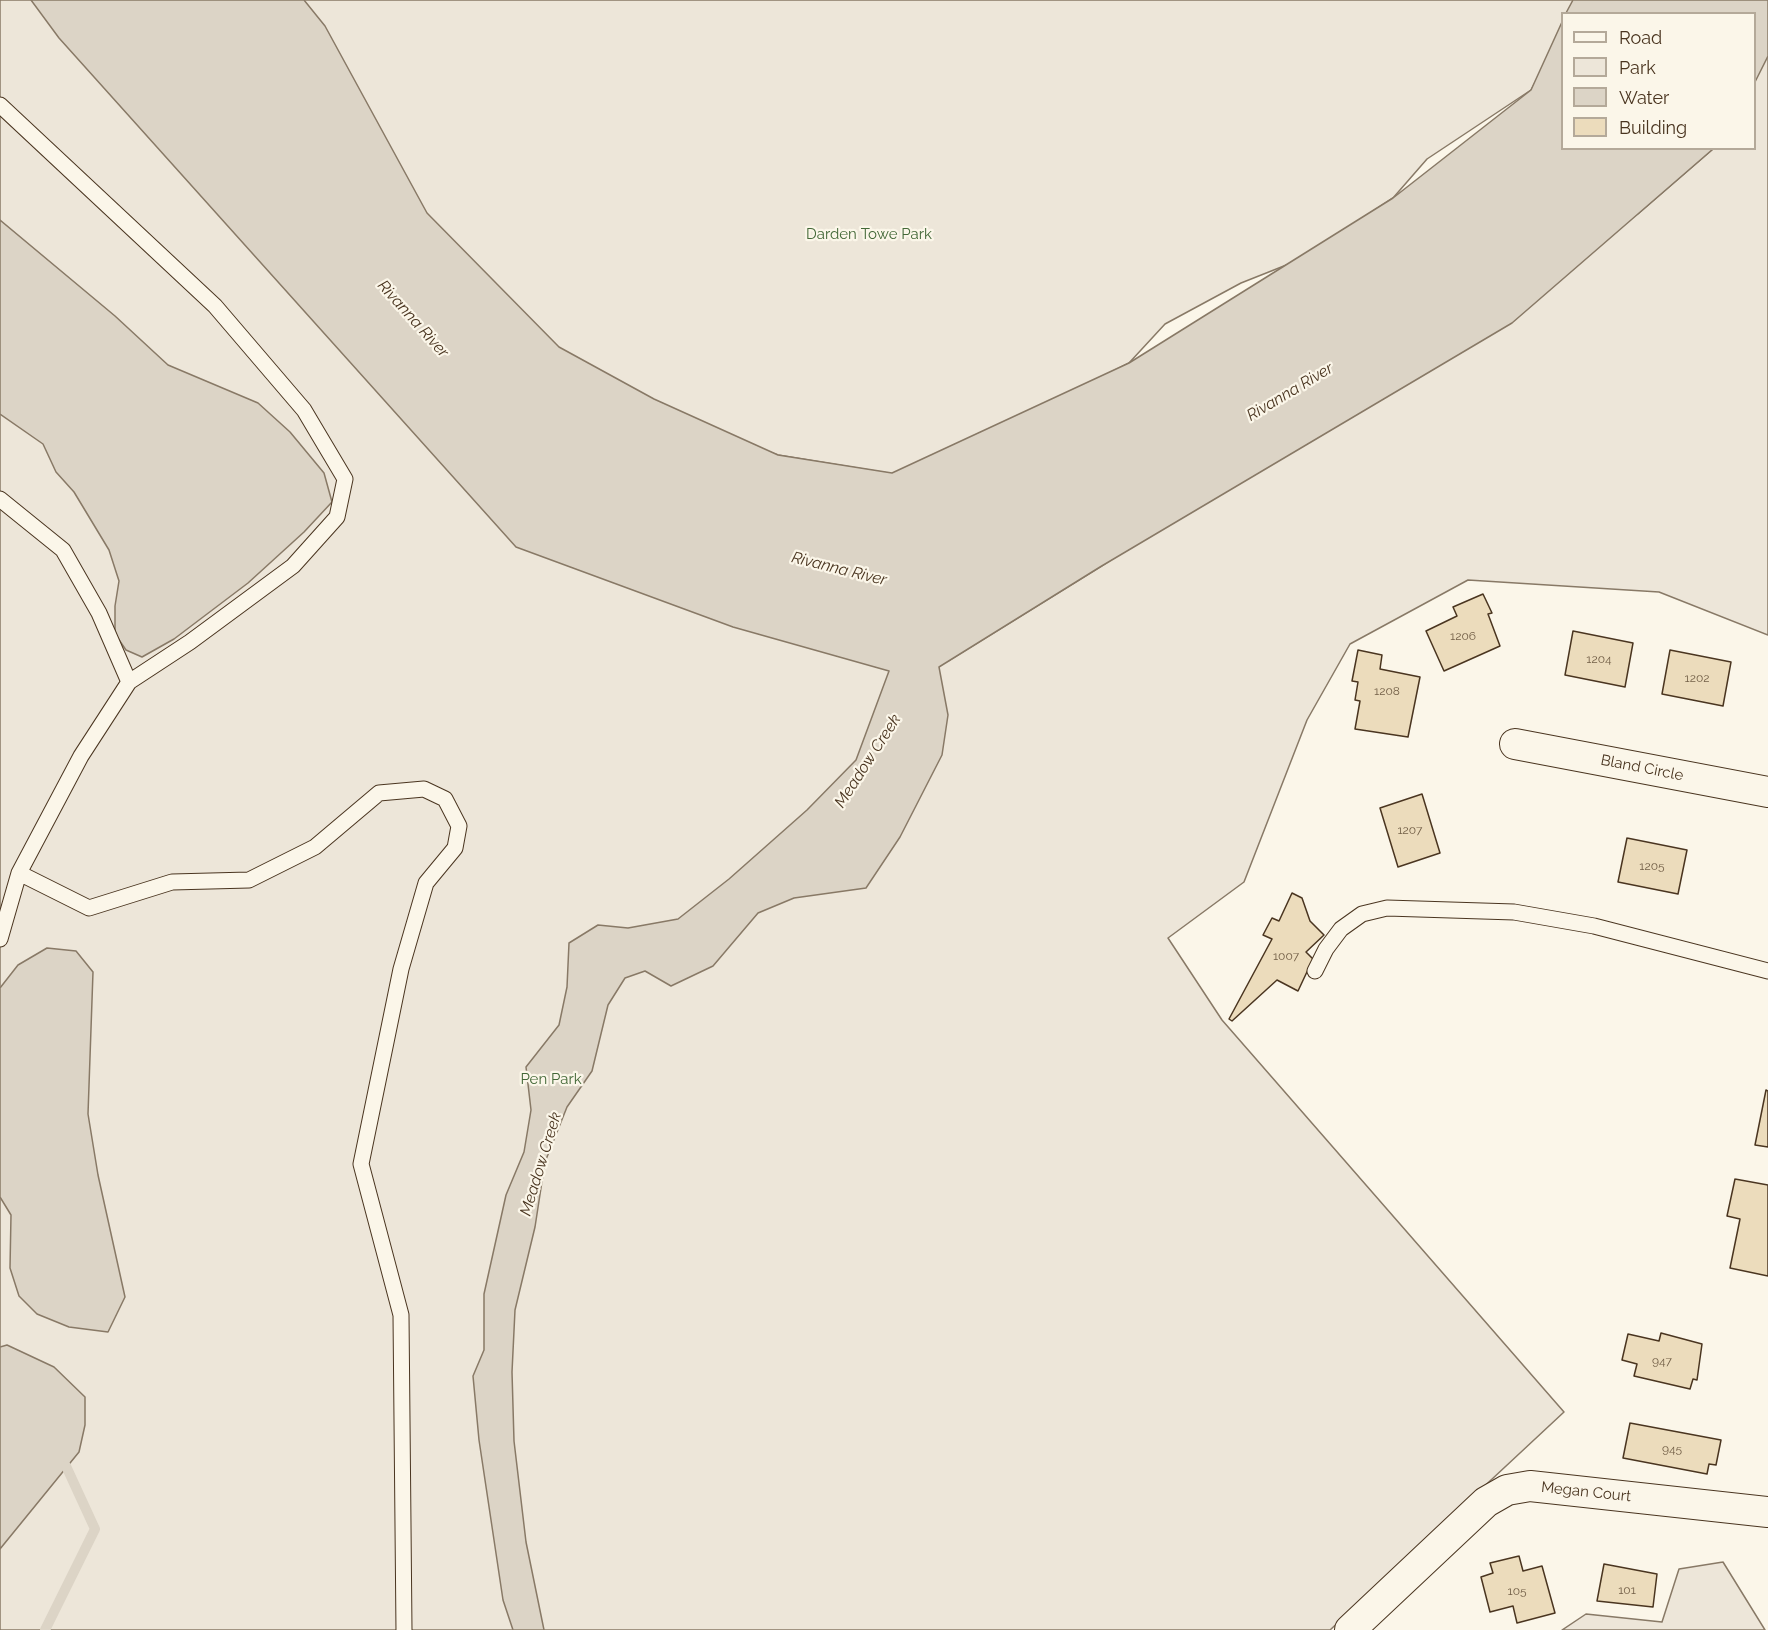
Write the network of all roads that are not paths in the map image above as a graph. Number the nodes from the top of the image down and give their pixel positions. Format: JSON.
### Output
{"nodes":[{"id":1,"x":0,"y":105,"type":"edge"},
{"id":2,"x":0,"y":499,"type":"edge"},
{"id":3,"x":129,"y":682,"type":"junction"},
{"id":4,"x":1515,"y":744,"type":"dead end"},
{"id":5,"x":1768,"y":792,"type":"edge"},
{"id":6,"x":19,"y":873,"type":"junction"},
{"id":7,"x":0,"y":939,"type":"edge"},
{"id":8,"x":1315,"y":971,"type":"dead end"},
{"id":9,"x":1768,"y":971,"type":"edge"},
{"id":10,"x":1768,"y":1512,"type":"edge"},
{"id":11,"x":404,"y":1630,"type":"edge"},
{"id":12,"x":1350,"y":1630,"type":"edge"}],
"edges":[{"from":1,"to":3,"type":"lane"},
{"from":2,"to":3,"type":"lane"},
{"from":3,"to":6,"type":"lane"},
{"from":4,"to":5,"type":"street","name":"Bland Circle"},
{"from":6,"to":7,"type":"lane"},
{"from":6,"to":11,"type":"lane"},
{"from":8,"to":9,"type":"lane"},
{"from":10,"to":12,"type":"street","name":"Megan Court"}]}
